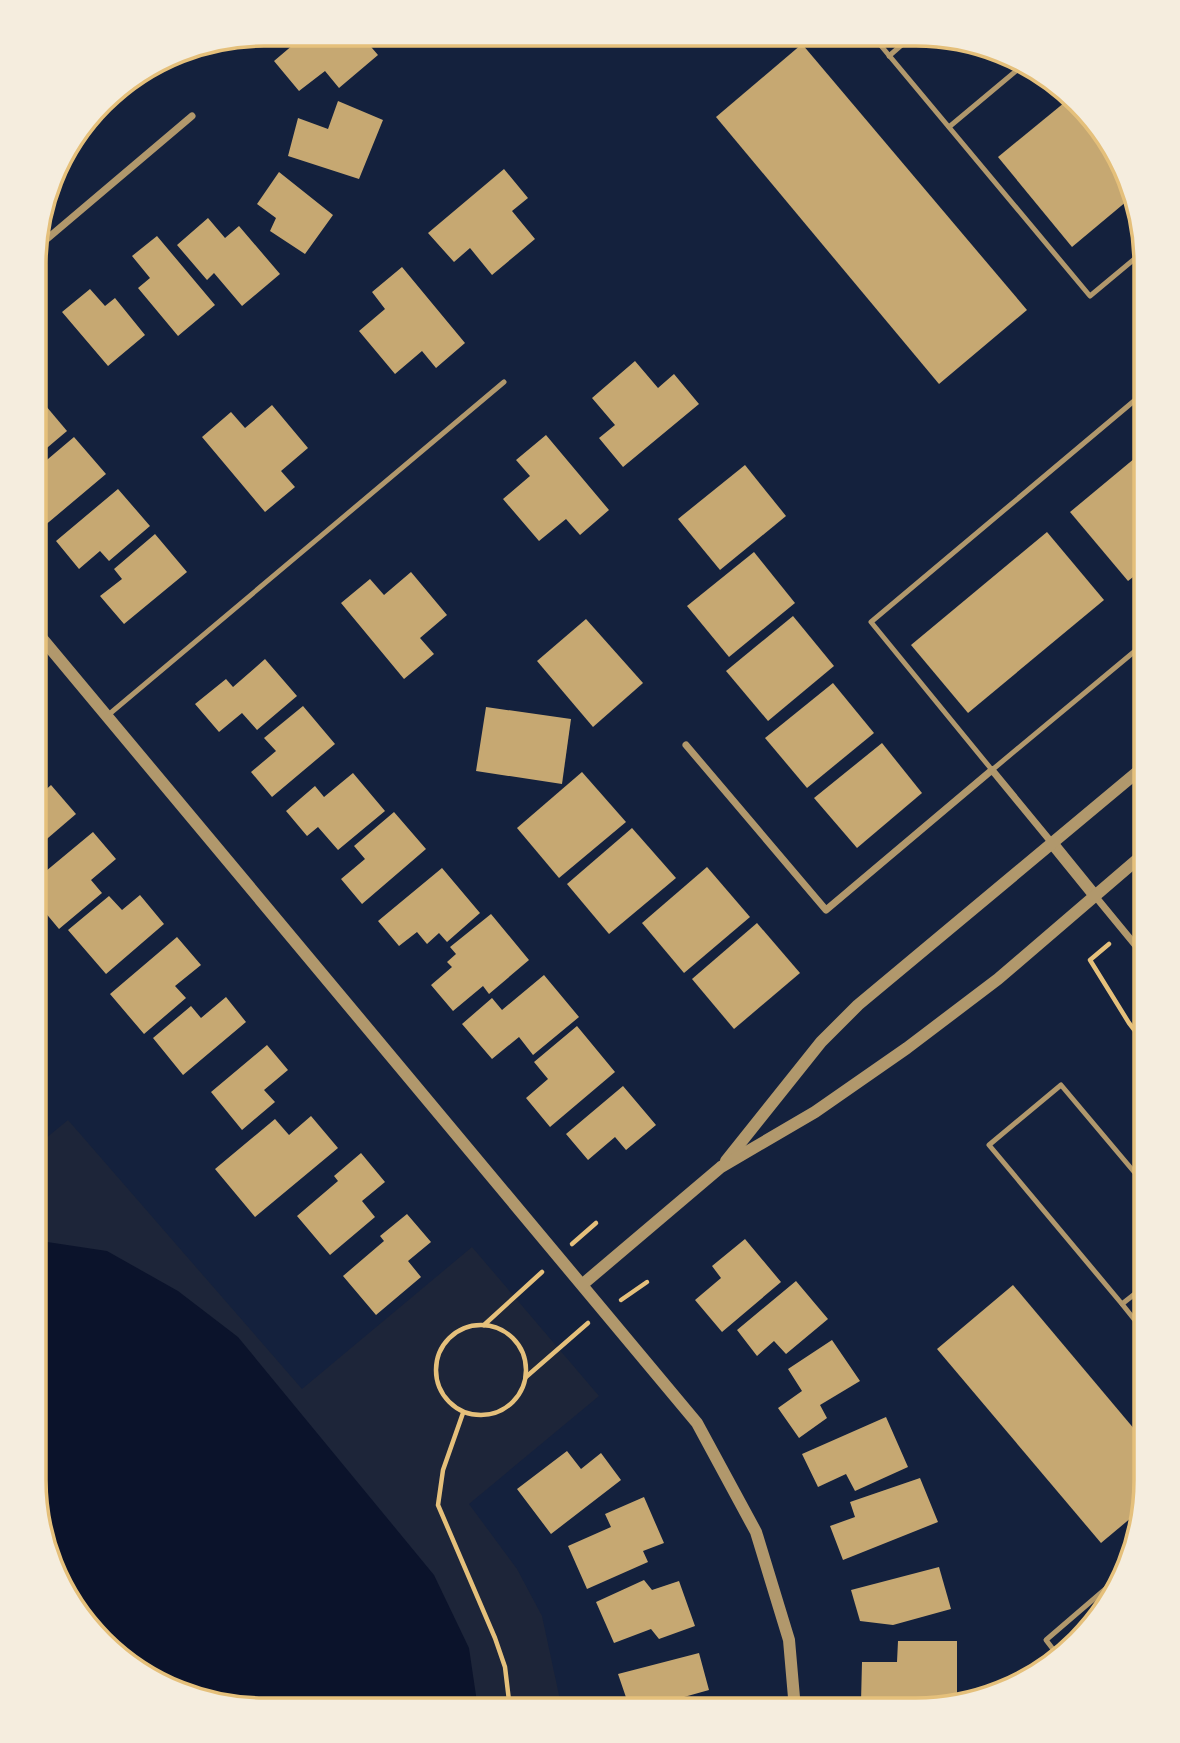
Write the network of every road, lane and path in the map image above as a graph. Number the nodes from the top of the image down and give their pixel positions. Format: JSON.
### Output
{"nodes":[{"id":1,"x":880,"y":45,"type":"edge"},
{"id":2,"x":902,"y":45,"type":"edge"},
{"id":3,"x":889,"y":56,"type":"junction"},
{"id":4,"x":1017,"y":70,"type":"edge"},
{"id":5,"x":192,"y":116,"type":"dead end"},
{"id":6,"x":948,"y":127,"type":"junction"},
{"id":7,"x":47,"y":238,"type":"edge"},
{"id":8,"x":1134,"y":259,"type":"edge"},
{"id":9,"x":504,"y":382,"type":"dead end"},
{"id":10,"x":1134,"y":401,"type":"edge"},
{"id":11,"x":46,"y":643,"type":"edge"},
{"id":12,"x":1134,"y":652,"type":"edge"},
{"id":13,"x":107,"y":716,"type":"junction"},
{"id":14,"x":686,"y":745,"type":"dead end"},
{"id":15,"x":992,"y":770,"type":"junction"},
{"id":16,"x":1134,"y":775,"type":"edge"},
{"id":17,"x":1052,"y":843,"type":"junction"},
{"id":18,"x":1134,"y":862,"type":"edge"},
{"id":19,"x":1095,"y":896,"type":"junction"},
{"id":20,"x":1134,"y":943,"type":"edge"},
{"id":21,"x":1095,"y":956,"type":"dead end"},
{"id":22,"x":1134,"y":1029,"type":"edge"},
{"id":23,"x":721,"y":1167,"type":"junction"},
{"id":24,"x":1134,"y":1172,"type":"edge"},
{"id":25,"x":535,"y":1279,"type":"dead end"},
{"id":26,"x":583,"y":1284,"type":"junction"},
{"id":27,"x":1134,"y":1294,"type":"edge"},
{"id":28,"x":1122,"y":1304,"type":"junction"},
{"id":29,"x":1134,"y":1319,"type":"edge"},
{"id":30,"x":484,"y":1325,"type":"junction"},
{"id":31,"x":578,"y":1330,"type":"dead end"},
{"id":32,"x":525,"y":1377,"type":"junction"},
{"id":33,"x":463,"y":1413,"type":"junction"},
{"id":34,"x":1104,"y":1590,"type":"edge"},
{"id":35,"x":1053,"y":1649,"type":"edge"},
{"id":36,"x":509,"y":1698,"type":"edge"},
{"id":37,"x":794,"y":1698,"type":"edge"}],
"edges":[{"from":1,"to":3,"type":"lane"},
{"from":2,"to":3,"type":"lane"},
{"from":3,"to":6,"type":"lane"},
{"from":4,"to":6,"type":"lane"},
{"from":5,"to":7,"type":"street"},
{"from":6,"to":8,"type":"lane"},
{"from":9,"to":13,"type":"lane"},
{"from":10,"to":15,"type":"lane"},
{"from":11,"to":13,"type":"street"},
{"from":12,"to":15,"type":"lane"},
{"from":13,"to":26,"type":"street"},
{"from":14,"to":15,"type":"street"},
{"from":15,"to":17,"type":"street"},
{"from":16,"to":17,"type":"street"},
{"from":17,"to":19,"type":"street"},
{"from":17,"to":23,"type":"street"},
{"from":18,"to":19,"type":"street"},
{"from":19,"to":20,"type":"street"},
{"from":19,"to":23,"type":"street"},
{"from":21,"to":22,"type":"path"},
{"from":23,"to":26,"type":"street"},
{"from":24,"to":28,"type":"lane"},
{"from":25,"to":30,"type":"path"},
{"from":26,"to":37,"type":"street"},
{"from":27,"to":28,"type":"lane"},
{"from":28,"to":29,"type":"lane"},
{"from":30,"to":32,"type":"path"},
{"from":30,"to":33,"type":"path"},
{"from":31,"to":32,"type":"path"},
{"from":32,"to":33,"type":"path"},
{"from":33,"to":36,"type":"path"},
{"from":34,"to":35,"type":"lane"}]}
